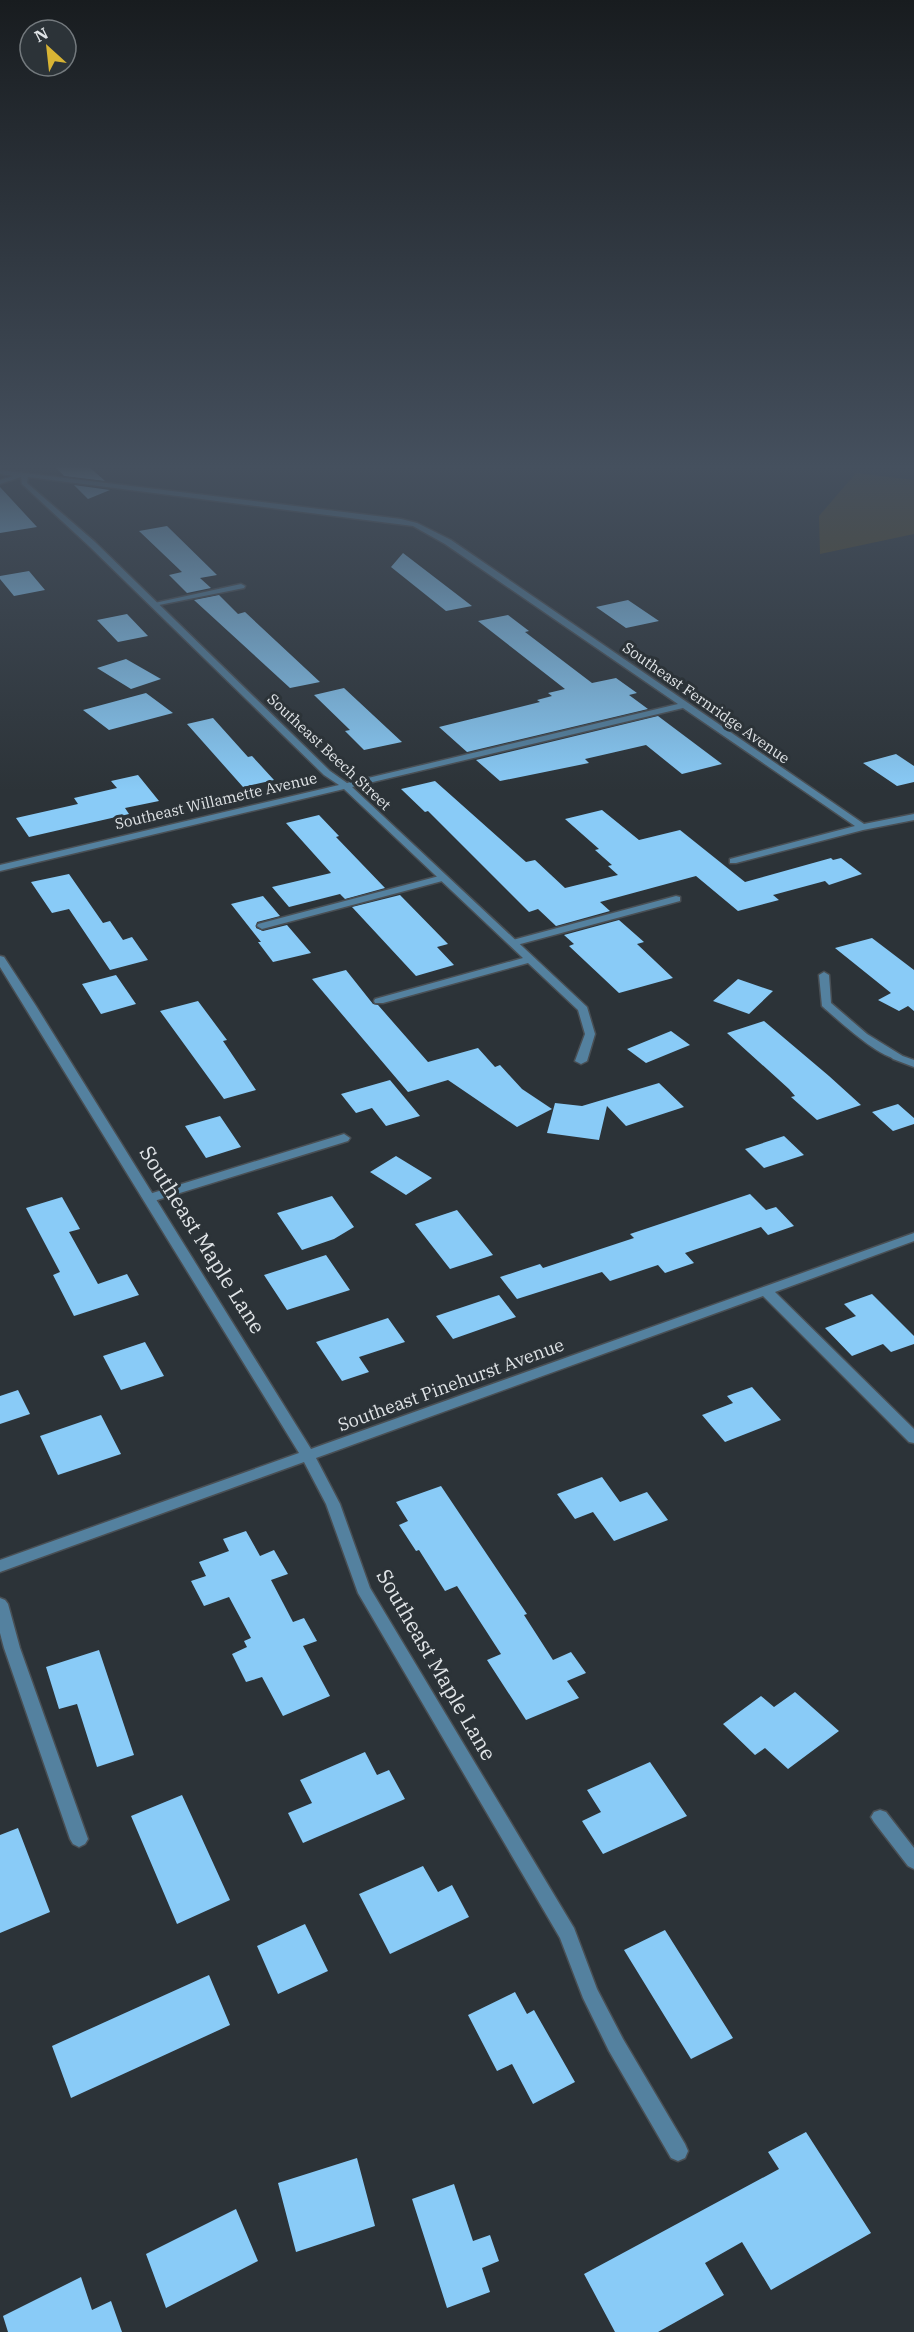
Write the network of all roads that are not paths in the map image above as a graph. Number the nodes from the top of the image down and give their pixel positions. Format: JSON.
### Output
{"nodes":[{"id":1,"x":121,"y":573,"type":"edge"},
{"id":2,"x":493,"y":573,"type":"edge"},
{"id":3,"x":241,"y":586,"type":"dead end"},
{"id":4,"x":154,"y":604,"type":"junction"},
{"id":5,"x":685,"y":705,"type":"junction"},
{"id":6,"x":345,"y":785,"type":"junction"},
{"id":7,"x":914,"y":817,"type":"edge"},
{"id":8,"x":862,"y":827,"type":"junction"},
{"id":9,"x":733,"y":861,"type":"dead end"},
{"id":10,"x":0,"y":868,"type":"edge"},
{"id":11,"x":443,"y":878,"type":"junction"},
{"id":12,"x":676,"y":899,"type":"dead end"},
{"id":13,"x":262,"y":926,"type":"dead end"},
{"id":14,"x":513,"y":943,"type":"junction"},
{"id":15,"x":0,"y":959,"type":"edge"},
{"id":16,"x":530,"y":959,"type":"junction"},
{"id":17,"x":824,"y":975,"type":"dead end"},
{"id":18,"x":380,"y":1001,"type":"dead end"},
{"id":19,"x":581,"y":1061,"type":"dead end"},
{"id":20,"x":914,"y":1064,"type":"edge"},
{"id":21,"x":344,"y":1138,"type":"dead end"},
{"id":22,"x":150,"y":1198,"type":"junction"},
{"id":23,"x":914,"y":1237,"type":"edge"},
{"id":24,"x":766,"y":1291,"type":"junction"},
{"id":25,"x":914,"y":1438,"type":"edge"},
{"id":26,"x":309,"y":1457,"type":"junction"},
{"id":27,"x":0,"y":1566,"type":"edge"},
{"id":28,"x":0,"y":1604,"type":"edge"},
{"id":29,"x":880,"y":1817,"type":"dead end"},
{"id":30,"x":79,"y":1839,"type":"dead end"},
{"id":31,"x":914,"y":1861,"type":"edge"},
{"id":32,"x":678,"y":2151,"type":"dead end"}],
"edges":[{"from":1,"to":4,"type":"street","name":"Southeast Beech Street"},
{"from":2,"to":5,"type":"street","name":"Southeast Fernridge Avenue"},
{"from":3,"to":4,"type":"street"},
{"from":4,"to":6,"type":"street","name":"Southeast Beech Street"},
{"from":5,"to":6,"type":"street","name":"Southeast Willamette Avenue"},
{"from":5,"to":8,"type":"street","name":"Southeast Fernridge Avenue"},
{"from":6,"to":10,"type":"street","name":"Southeast Willamette Avenue"},
{"from":6,"to":11,"type":"street","name":"Southeast Beech Street"},
{"from":7,"to":8,"type":"street"},
{"from":8,"to":9,"type":"street"},
{"from":11,"to":13,"type":"street"},
{"from":11,"to":14,"type":"street","name":"Southeast Beech Street"},
{"from":12,"to":14,"type":"street"},
{"from":14,"to":16,"type":"street","name":"Southeast Beech Street"},
{"from":15,"to":22,"type":"street","name":"Southeast Maple Lane"},
{"from":16,"to":18,"type":"street"},
{"from":16,"to":19,"type":"street","name":"Southeast Beech Street"},
{"from":17,"to":20,"type":"street"},
{"from":21,"to":22,"type":"street"},
{"from":22,"to":26,"type":"street","name":"Southeast Maple Lane"},
{"from":23,"to":24,"type":"street","name":"Southeast Pinehurst Avenue"},
{"from":24,"to":25,"type":"street"},
{"from":24,"to":26,"type":"street","name":"Southeast Pinehurst Avenue"},
{"from":26,"to":27,"type":"street","name":"Southeast Pinehurst Avenue"},
{"from":26,"to":32,"type":"street","name":"Southeast Maple Lane"},
{"from":28,"to":30,"type":"street"},
{"from":29,"to":31,"type":"street"}]}
